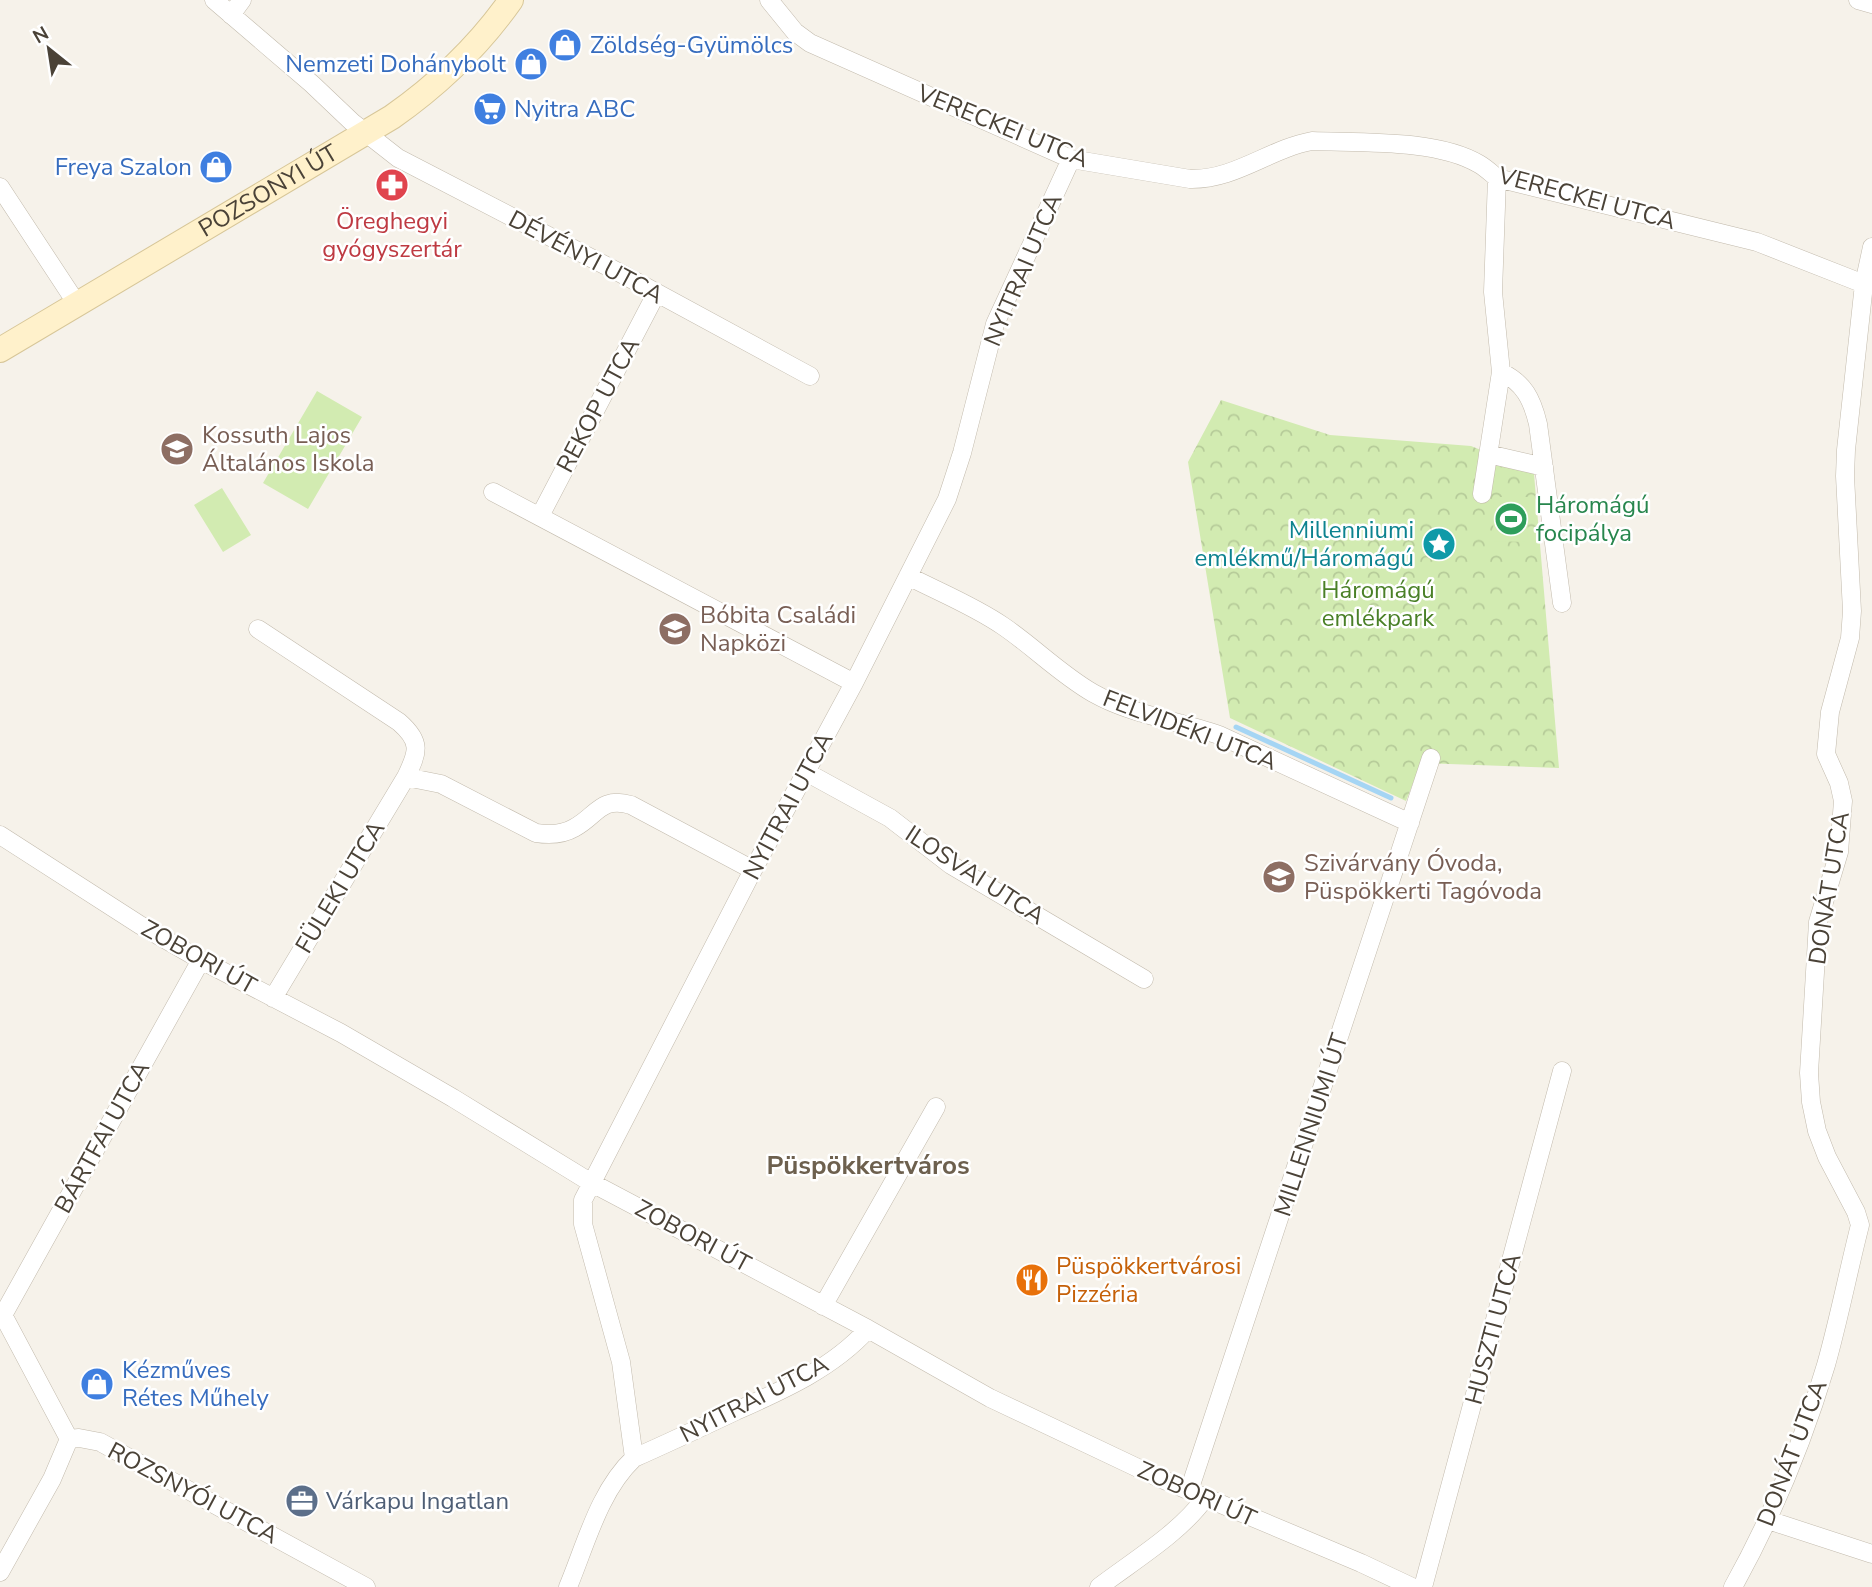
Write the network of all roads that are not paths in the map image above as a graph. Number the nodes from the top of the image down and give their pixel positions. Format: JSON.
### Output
{"nodes":[{"id":1,"x":214,"y":0,"type":"edge"},
{"id":2,"x":242,"y":0,"type":"edge"},
{"id":3,"x":511,"y":0,"type":"edge"},
{"id":4,"x":769,"y":0,"type":"edge"},
{"id":5,"x":1858,"y":0,"type":"edge"},
{"id":6,"x":1872,"y":4,"type":"edge"},
{"id":7,"x":231,"y":15,"type":"junction"},
{"id":8,"x":366,"y":134,"type":"junction"},
{"id":9,"x":1071,"y":159,"type":"junction"},
{"id":10,"x":1497,"y":178,"type":"junction"},
{"id":11,"x":0,"y":187,"type":"edge"},
{"id":12,"x":1872,"y":247,"type":"edge"},
{"id":13,"x":1864,"y":284,"type":"junction"},
{"id":14,"x":656,"y":293,"type":"junction"},
{"id":15,"x":78,"y":304,"type":"junction"},
{"id":16,"x":0,"y":350,"type":"edge"},
{"id":17,"x":1501,"y":372,"type":"junction"},
{"id":18,"x":810,"y":376,"type":"dead end"},
{"id":19,"x":1488,"y":454,"type":"junction"},
{"id":20,"x":1544,"y":467,"type":"junction"},
{"id":21,"x":493,"y":492,"type":"dead end"},
{"id":22,"x":1482,"y":494,"type":"dead end"},
{"id":23,"x":540,"y":516,"type":"junction"},
{"id":24,"x":908,"y":576,"type":"junction"},
{"id":25,"x":1562,"y":603,"type":"dead end"},
{"id":26,"x":258,"y":629,"type":"dead end"},
{"id":27,"x":854,"y":683,"type":"junction"},
{"id":28,"x":1432,"y":758,"type":"dead end"},
{"id":29,"x":806,"y":772,"type":"junction"},
{"id":30,"x":407,"y":777,"type":"junction"},
{"id":31,"x":1410,"y":823,"type":"junction"},
{"id":32,"x":0,"y":835,"type":"edge"},
{"id":33,"x":753,"y":870,"type":"junction"},
{"id":34,"x":201,"y":960,"type":"junction"},
{"id":35,"x":1144,"y":979,"type":"dead end"},
{"id":36,"x":273,"y":998,"type":"junction"},
{"id":37,"x":1562,"y":1072,"type":"dead end"},
{"id":38,"x":936,"y":1107,"type":"dead end"},
{"id":39,"x":590,"y":1182,"type":"junction"},
{"id":40,"x":1866,"y":1222,"type":"edge"},
{"id":41,"x":823,"y":1306,"type":"junction"},
{"id":42,"x":1,"y":1315,"type":"edge"},
{"id":43,"x":868,"y":1329,"type":"junction"},
{"id":44,"x":69,"y":1439,"type":"junction"},
{"id":45,"x":634,"y":1458,"type":"junction"},
{"id":46,"x":1197,"y":1495,"type":"junction"},
{"id":47,"x":1768,"y":1520,"type":"junction"},
{"id":48,"x":1872,"y":1554,"type":"edge"},
{"id":49,"x":0,"y":1572,"type":"edge"},
{"id":50,"x":366,"y":1587,"type":"edge"},
{"id":51,"x":568,"y":1587,"type":"edge"},
{"id":52,"x":1099,"y":1587,"type":"edge"},
{"id":53,"x":1412,"y":1587,"type":"edge"},
{"id":54,"x":1423,"y":1587,"type":"edge"},
{"id":55,"x":1732,"y":1587,"type":"edge"}],
"edges":[{"from":1,"to":7,"type":"street","name":"DÉVÉNYI UTCA"},
{"from":2,"to":7,"type":"street"},
{"from":3,"to":8,"type":"street","name":"POZSONYI ÚT"},
{"from":4,"to":9,"type":"street","name":"VERECKEI UTCA"},
{"from":5,"to":6,"type":"street"},
{"from":7,"to":8,"type":"street","name":"DÉVÉNYI UTCA"},
{"from":8,"to":14,"type":"street","name":"DÉVÉNYI UTCA"},
{"from":8,"to":15,"type":"street","name":"POZSONYI ÚT"},
{"from":9,"to":10,"type":"street","name":"VERECKEI UTCA"},
{"from":9,"to":24,"type":"street","name":"NYITRAI UTCA"},
{"from":10,"to":13,"type":"street","name":"VERECKEI UTCA"},
{"from":10,"to":17,"type":"street"},
{"from":11,"to":15,"type":"street"},
{"from":12,"to":13,"type":"street","name":"DONÁT UTCA"},
{"from":13,"to":40,"type":"street","name":"DONÁT UTCA"},
{"from":14,"to":18,"type":"street","name":"DÉVÉNYI UTCA"},
{"from":14,"to":23,"type":"street","name":"REKOP UTCA"},
{"from":15,"to":16,"type":"street","name":"POZSONYI ÚT"},
{"from":17,"to":19,"type":"street"},
{"from":17,"to":20,"type":"street"},
{"from":19,"to":20,"type":"street"},
{"from":19,"to":22,"type":"street"},
{"from":20,"to":25,"type":"street"},
{"from":21,"to":23,"type":"street"},
{"from":23,"to":27,"type":"street"},
{"from":24,"to":27,"type":"street","name":"NYITRAI UTCA"},
{"from":24,"to":31,"type":"street","name":"FELVIDÉKI UTCA"},
{"from":26,"to":30,"type":"street","name":"FÜLEKI UTCA"},
{"from":27,"to":29,"type":"street","name":"NYITRAI UTCA"},
{"from":28,"to":31,"type":"street","name":"MILLENNIUMI ÚT"},
{"from":29,"to":33,"type":"street","name":"NYITRAI UTCA"},
{"from":29,"to":35,"type":"street","name":"ILOSVAI UTCA"},
{"from":30,"to":33,"type":"street"},
{"from":30,"to":36,"type":"street","name":"FÜLEKI UTCA"},
{"from":31,"to":46,"type":"street","name":"MILLENNIUMI ÚT"},
{"from":32,"to":34,"type":"street","name":"ZOBORI ÚT"},
{"from":33,"to":39,"type":"street","name":"NYITRAI UTCA"},
{"from":34,"to":36,"type":"street","name":"ZOBORI ÚT"},
{"from":34,"to":42,"type":"street","name":"BÁRTFAI UTCA"},
{"from":36,"to":39,"type":"street","name":"ZOBORI ÚT"},
{"from":37,"to":54,"type":"street","name":"HUSZTI UTCA"},
{"from":38,"to":41,"type":"street"},
{"from":39,"to":41,"type":"street","name":"ZOBORI ÚT"},
{"from":39,"to":45,"type":"street","name":"NYITRAI UTCA"},
{"from":40,"to":47,"type":"street","name":"DONÁT UTCA"},
{"from":41,"to":43,"type":"street","name":"ZOBORI ÚT"},
{"from":42,"to":44,"type":"street"},
{"from":43,"to":45,"type":"street","name":"NYITRAI UTCA"},
{"from":43,"to":46,"type":"street","name":"ZOBORI ÚT"},
{"from":44,"to":49,"type":"street"},
{"from":44,"to":50,"type":"street","name":"ROZSNYÓI UTCA"},
{"from":45,"to":51,"type":"street","name":"NYITRAI UTCA"},
{"from":46,"to":52,"type":"street"},
{"from":46,"to":53,"type":"street","name":"ZOBORI ÚT"},
{"from":47,"to":48,"type":"street"},
{"from":47,"to":55,"type":"street","name":"DONÁT UTCA"}]}
